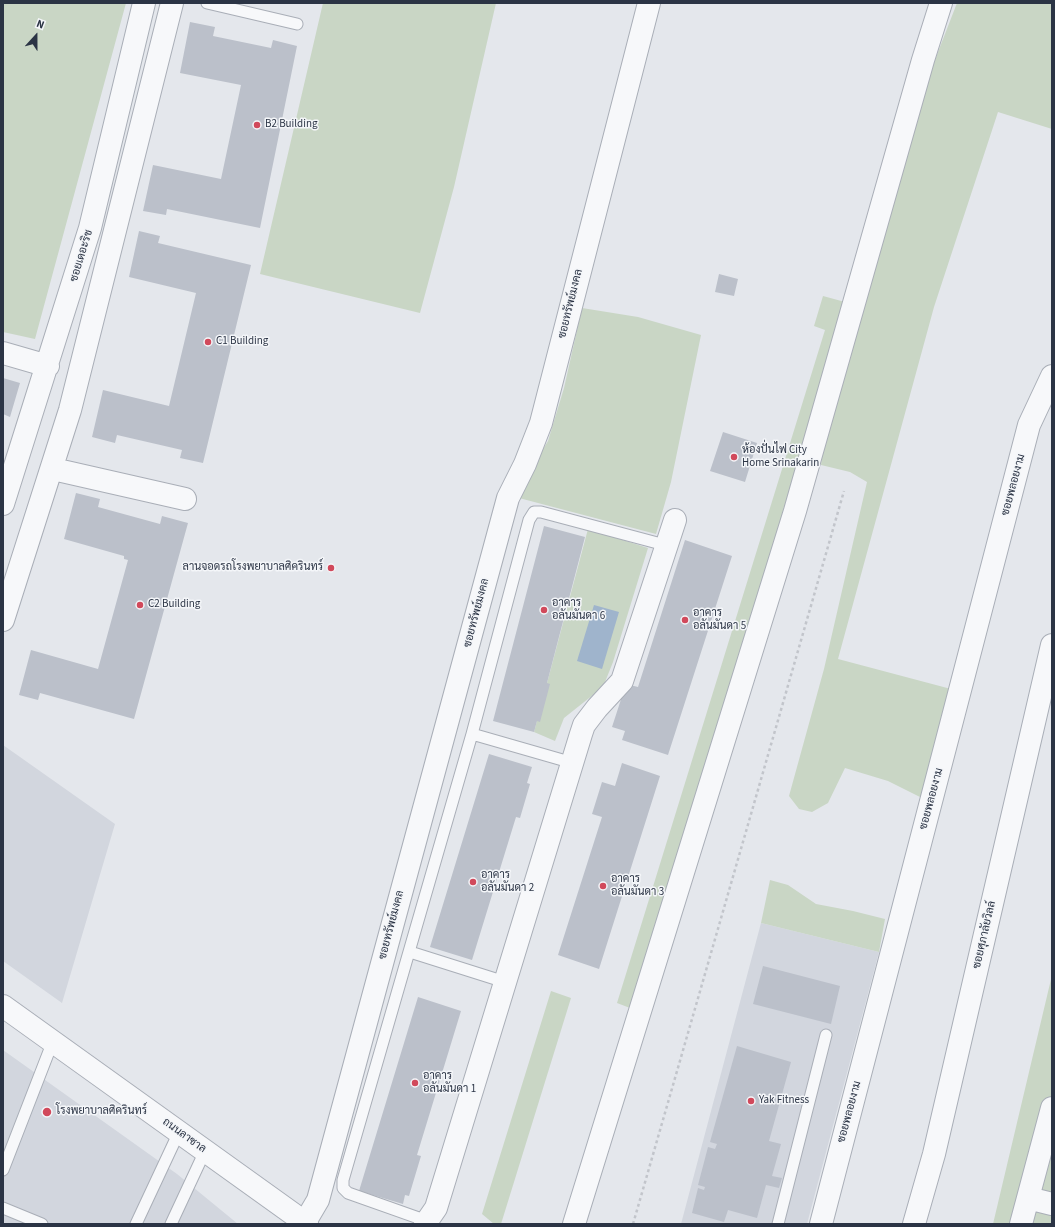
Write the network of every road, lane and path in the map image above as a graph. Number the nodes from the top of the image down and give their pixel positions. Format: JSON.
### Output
{"nodes":[{"id":1,"x":144,"y":3,"type":"edge"},
{"id":2,"x":172,"y":3,"type":"edge"},
{"id":3,"x":207,"y":3,"type":"edge"},
{"id":4,"x":649,"y":3,"type":"edge"},
{"id":5,"x":941,"y":3,"type":"edge"},
{"id":6,"x":297,"y":24,"type":"dead end"},
{"id":7,"x":3,"y":353,"type":"edge"},
{"id":8,"x":48,"y":366,"type":"junction"},
{"id":9,"x":1052,"y":376,"type":"edge"},
{"id":10,"x":52,"y":469,"type":"junction"},
{"id":11,"x":844,"y":491,"type":"dead end"},
{"id":12,"x":185,"y":499,"type":"dead end"},
{"id":13,"x":3,"y":504,"type":"edge"},
{"id":14,"x":674,"y":520,"type":"dead end"},
{"id":15,"x":665,"y":545,"type":"junction"},
{"id":16,"x":3,"y":620,"type":"edge"},
{"id":17,"x":1052,"y":645,"type":"edge"},
{"id":18,"x":472,"y":734,"type":"junction"},
{"id":19,"x":572,"y":762,"type":"junction"},
{"id":20,"x":410,"y":952,"type":"junction"},
{"id":21,"x":505,"y":982,"type":"junction"},
{"id":22,"x":3,"y":1006,"type":"edge"},
{"id":23,"x":826,"y":1035,"type":"dead end"},
{"id":24,"x":53,"y":1041,"type":"junction"},
{"id":25,"x":1052,"y":1108,"type":"edge"},
{"id":26,"x":179,"y":1132,"type":"junction"},
{"id":27,"x":205,"y":1151,"type":"junction"},
{"id":28,"x":3,"y":1170,"type":"edge"},
{"id":29,"x":1028,"y":1198,"type":"junction"},
{"id":30,"x":1052,"y":1204,"type":"edge"},
{"id":31,"x":3,"y":1208,"type":"edge"},
{"id":32,"x":426,"y":1222,"type":"edge"},
{"id":33,"x":306,"y":1223,"type":"edge"},
{"id":34,"x":42,"y":1224,"type":"edge"},
{"id":35,"x":136,"y":1224,"type":"edge"},
{"id":36,"x":171,"y":1224,"type":"edge"},
{"id":37,"x":574,"y":1224,"type":"edge"},
{"id":38,"x":633,"y":1224,"type":"edge"},
{"id":39,"x":778,"y":1224,"type":"edge"},
{"id":40,"x":821,"y":1224,"type":"edge"},
{"id":41,"x":914,"y":1224,"type":"edge"},
{"id":42,"x":1021,"y":1224,"type":"edge"}],
"edges":[{"from":1,"to":8,"type":"street","name":"ซอยเดอะริช"},
{"from":2,"to":10,"type":"street"},
{"from":3,"to":6,"type":"lane"},
{"from":4,"to":33,"type":"street","name":"ซอยทรัพย์มงคล"},
{"from":5,"to":37,"type":"street"},
{"from":7,"to":8,"type":"street"},
{"from":8,"to":13,"type":"street","name":"ซอยเดอะริช"},
{"from":9,"to":40,"type":"street","name":"ซอยพลอยงาม"},
{"from":10,"to":12,"type":"street"},
{"from":10,"to":16,"type":"street"},
{"from":11,"to":38,"type":"path"},
{"from":14,"to":15,"type":"street"},
{"from":15,"to":18,"type":"lane"},
{"from":15,"to":19,"type":"street"},
{"from":17,"to":41,"type":"street","name":"ซอยศุภาลัยวิลล์"},
{"from":18,"to":19,"type":"lane"},
{"from":18,"to":20,"type":"lane"},
{"from":19,"to":21,"type":"street"},
{"from":20,"to":21,"type":"lane"},
{"from":20,"to":32,"type":"lane"},
{"from":21,"to":32,"type":"street"},
{"from":22,"to":24,"type":"street","name":"ถนนลาซาล"},
{"from":23,"to":39,"type":"lane"},
{"from":24,"to":26,"type":"street","name":"ถนนลาซาล"},
{"from":24,"to":28,"type":"lane"},
{"from":25,"to":29,"type":"street"},
{"from":26,"to":27,"type":"street","name":"ถนนลาซาล"},
{"from":26,"to":35,"type":"lane"},
{"from":27,"to":33,"type":"street","name":"ถนนลาซาล"},
{"from":27,"to":36,"type":"lane"},
{"from":29,"to":30,"type":"street"},
{"from":29,"to":42,"type":"street"},
{"from":31,"to":34,"type":"lane"}]}
